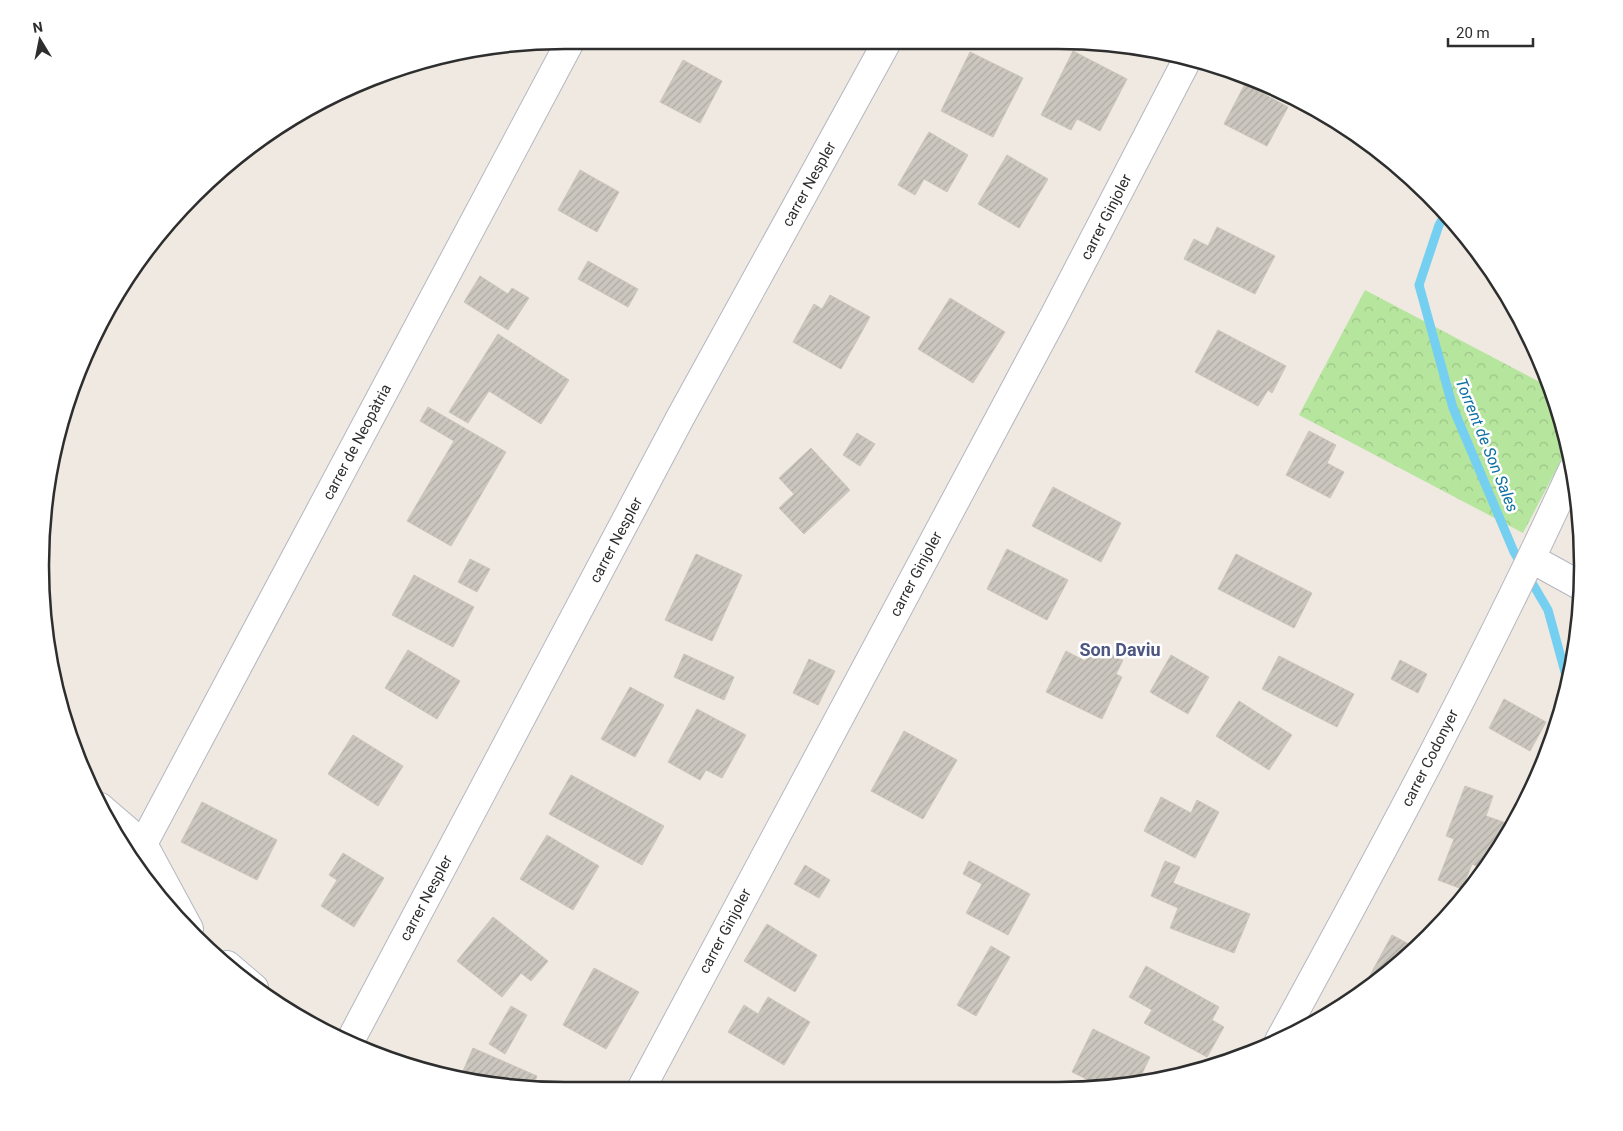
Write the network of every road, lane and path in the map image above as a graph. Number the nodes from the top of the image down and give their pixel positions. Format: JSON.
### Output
{"nodes":[{"id":1,"x":566,"y":49,"type":"edge"},
{"id":2,"x":883,"y":49,"type":"edge"},
{"id":3,"x":1185,"y":65,"type":"edge"},
{"id":4,"x":1567,"y":482,"type":"edge"},
{"id":5,"x":1531,"y":560,"type":"junction"},
{"id":6,"x":1574,"y":582,"type":"edge"},
{"id":7,"x":117,"y":821,"type":"edge"},
{"id":8,"x":143,"y":844,"type":"junction"},
{"id":9,"x":176,"y":904,"type":"edge"},
{"id":10,"x":1285,"y":1029,"type":"edge"},
{"id":11,"x":353,"y":1036,"type":"edge"},
{"id":12,"x":645,"y":1082,"type":"edge"}],
"edges":[{"from":1,"to":8,"type":"street","name":"carrer de Neopàtria"},
{"from":2,"to":11,"type":"street","name":"carrer Nespler"},
{"from":3,"to":12,"type":"street","name":"carrer Ginjoler"},
{"from":4,"to":5,"type":"street","name":"carrer Codonyer"},
{"from":5,"to":6,"type":"street"},
{"from":5,"to":10,"type":"street","name":"carrer Codonyer"},
{"from":7,"to":8,"type":"street"},
{"from":8,"to":9,"type":"street"}]}
